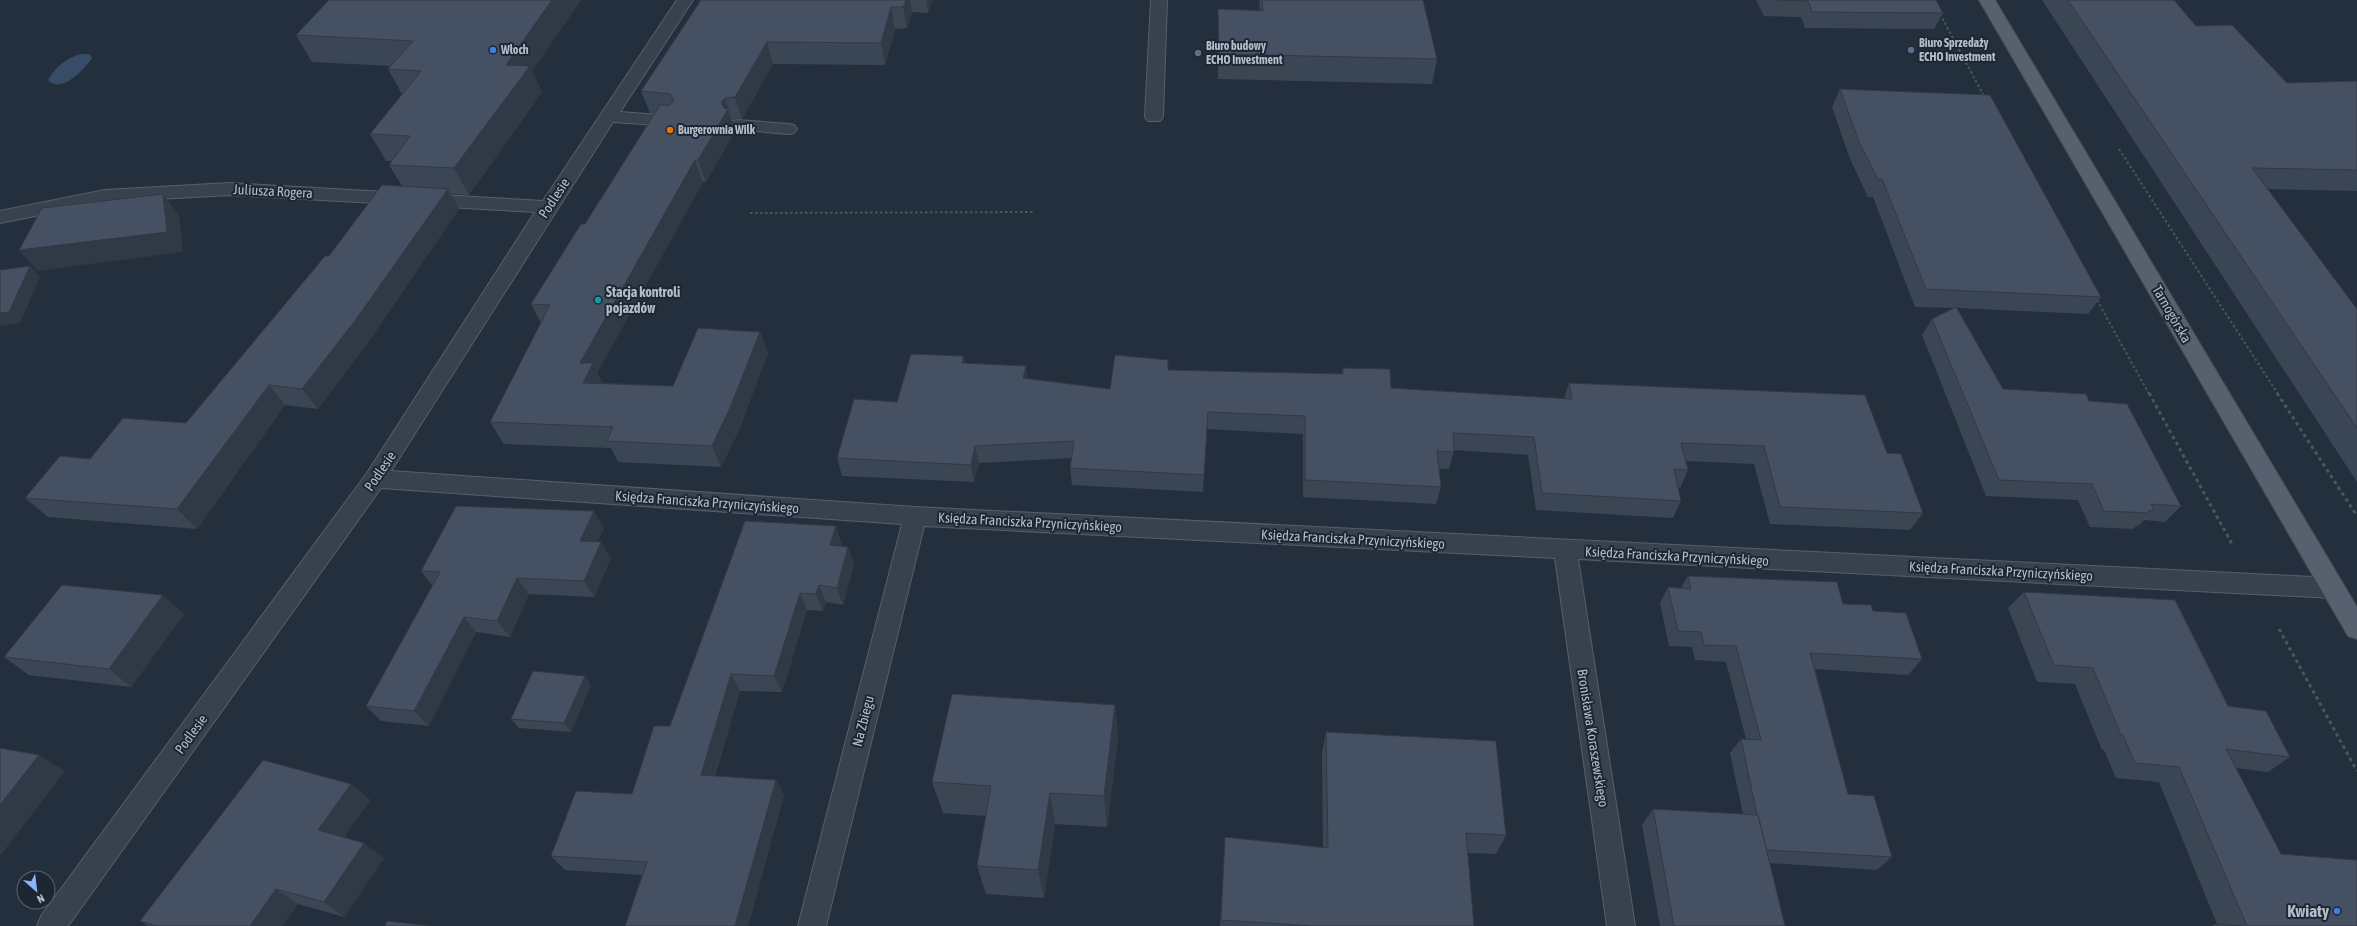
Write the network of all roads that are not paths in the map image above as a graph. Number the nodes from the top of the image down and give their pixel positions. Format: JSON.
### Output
{"nodes":[{"id":1,"x":685,"y":0,"type":"edge"},
{"id":2,"x":1159,"y":0,"type":"edge"},
{"id":3,"x":1987,"y":0,"type":"edge"},
{"id":4,"x":608,"y":116,"type":"junction"},
{"id":5,"x":1154,"y":117,"type":"dead end"},
{"id":6,"x":672,"y":121,"type":"edge"},
{"id":7,"x":738,"y":125,"type":"dead end"},
{"id":8,"x":788,"y":129,"type":"dead end"},
{"id":9,"x":548,"y":207,"type":"junction"},
{"id":10,"x":0,"y":217,"type":"edge"},
{"id":11,"x":375,"y":479,"type":"junction"},
{"id":12,"x":915,"y":516,"type":"junction"},
{"id":13,"x":1565,"y":550,"type":"junction"},
{"id":14,"x":2332,"y":588,"type":"junction"},
{"id":15,"x":2357,"y":629,"type":"edge"},
{"id":16,"x":51,"y":926,"type":"edge"},
{"id":17,"x":812,"y":926,"type":"edge"},
{"id":18,"x":1621,"y":926,"type":"edge"}],
"edges":[{"from":1,"to":4,"type":"street","name":"Podlesie"},
{"from":2,"to":5,"type":"street"},
{"from":3,"to":14,"type":"main road","name":"Tarnogórska"},
{"from":4,"to":6,"type":"street"},
{"from":4,"to":9,"type":"street","name":"Podlesie"},
{"from":7,"to":8,"type":"street"},
{"from":9,"to":10,"type":"street","name":"Juliusza Rogera"},
{"from":9,"to":11,"type":"street","name":"Podlesie"},
{"from":11,"to":12,"type":"street","name":"Księdza Franciszka Przyniczyńskiego"},
{"from":11,"to":16,"type":"street","name":"Podlesie"},
{"from":12,"to":13,"type":"street","name":"Księdza Franciszka Przyniczyńskiego"},
{"from":12,"to":17,"type":"street","name":"Na Zbiegu"},
{"from":13,"to":14,"type":"street","name":"Księdza Franciszka Przyniczyńskiego"},
{"from":13,"to":18,"type":"street","name":"Bronisława Koraszewskiego"},
{"from":14,"to":15,"type":"main road","name":"Tarnogórska"}]}
